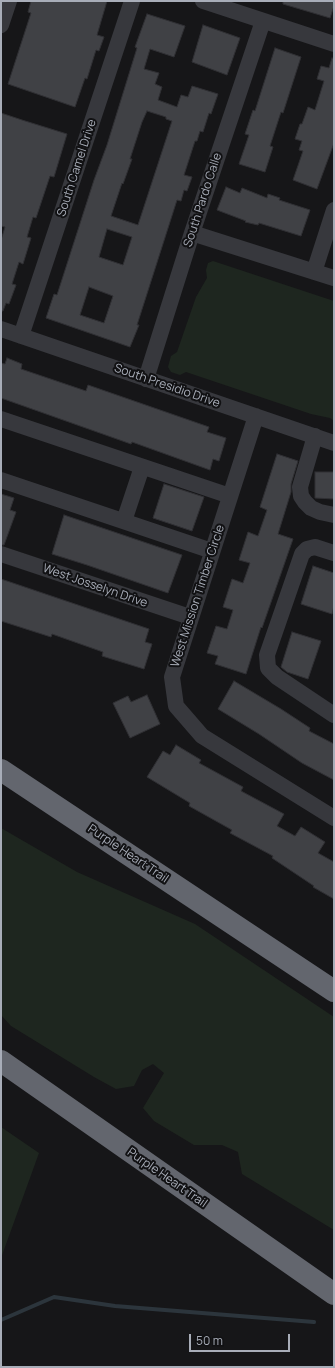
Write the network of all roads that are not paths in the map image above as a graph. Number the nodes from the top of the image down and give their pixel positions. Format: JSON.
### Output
{"nodes":[{"id":1,"x":9,"y":1,"type":"edge"},
{"id":2,"x":132,"y":1,"type":"edge"},
{"id":3,"x":203,"y":1,"type":"edge"},
{"id":4,"x":263,"y":21,"type":"junction"},
{"id":5,"x":1,"y":25,"type":"edge"},
{"id":6,"x":334,"y":44,"type":"edge"},
{"id":7,"x":334,"y":210,"type":"edge"},
{"id":8,"x":192,"y":232,"type":"junction"},
{"id":9,"x":314,"y":272,"type":"junction"},
{"id":10,"x":334,"y":278,"type":"edge"},
{"id":11,"x":1,"y":329,"type":"edge"},
{"id":12,"x":20,"y":336,"type":"junction"},
{"id":13,"x":146,"y":379,"type":"junction"},
{"id":14,"x":256,"y":416,"type":"junction"},
{"id":15,"x":1,"y":419,"type":"edge"},
{"id":16,"x":315,"y":436,"type":"junction"},
{"id":17,"x":334,"y":443,"type":"edge"},
{"id":18,"x":142,"y":467,"type":"junction"},
{"id":19,"x":1,"y":480,"type":"edge"},
{"id":20,"x":230,"y":496,"type":"junction"},
{"id":21,"x":334,"y":515,"type":"edge"},
{"id":22,"x":124,"y":521,"type":"junction"},
{"id":23,"x":212,"y":551,"type":"junction"},
{"id":24,"x":334,"y":553,"type":"edge"},
{"id":25,"x":1,"y":554,"type":"edge"},
{"id":26,"x":190,"y":618,"type":"junction"},
{"id":27,"x":334,"y":715,"type":"edge"},
{"id":28,"x":1,"y":770,"type":"edge"},
{"id":29,"x":334,"y":818,"type":"edge"},
{"id":30,"x":334,"y":991,"type":"edge"},
{"id":31,"x":1,"y":1061,"type":"edge"},
{"id":32,"x":334,"y":1294,"type":"edge"}],
"edges":[{"from":1,"to":5,"type":"street"},
{"from":2,"to":12,"type":"street","name":"South Camel Drive"},
{"from":3,"to":4,"type":"street"},
{"from":4,"to":6,"type":"street"},
{"from":4,"to":8,"type":"street","name":"South Pardo Calle"},
{"from":7,"to":9,"type":"street"},
{"from":8,"to":9,"type":"street"},
{"from":8,"to":13,"type":"street","name":"South Pardo Calle"},
{"from":9,"to":10,"type":"street"},
{"from":11,"to":12,"type":"street","name":"South Presidio Drive"},
{"from":12,"to":13,"type":"street","name":"South Presidio Drive"},
{"from":13,"to":14,"type":"street","name":"South Presidio Drive"},
{"from":14,"to":16,"type":"street","name":"South Presidio Drive"},
{"from":14,"to":20,"type":"street","name":"West Mission Timber Circle"},
{"from":15,"to":18,"type":"street"},
{"from":16,"to":17,"type":"street","name":"South Presidio Drive"},
{"from":16,"to":21,"type":"street"},
{"from":18,"to":20,"type":"street"},
{"from":18,"to":22,"type":"street"},
{"from":19,"to":22,"type":"street"},
{"from":20,"to":23,"type":"street","name":"West Mission Timber Circle"},
{"from":22,"to":23,"type":"street"},
{"from":23,"to":26,"type":"street","name":"West Mission Timber Circle"},
{"from":24,"to":27,"type":"street"},
{"from":25,"to":26,"type":"street","name":"West Josselyn Drive"},
{"from":26,"to":29,"type":"street","name":"West Mission Timber Circle"},
{"from":28,"to":30,"type":"highway","name":"Purple Heart Trail"},
{"from":31,"to":32,"type":"highway","name":"Purple Heart Trail"}]}
